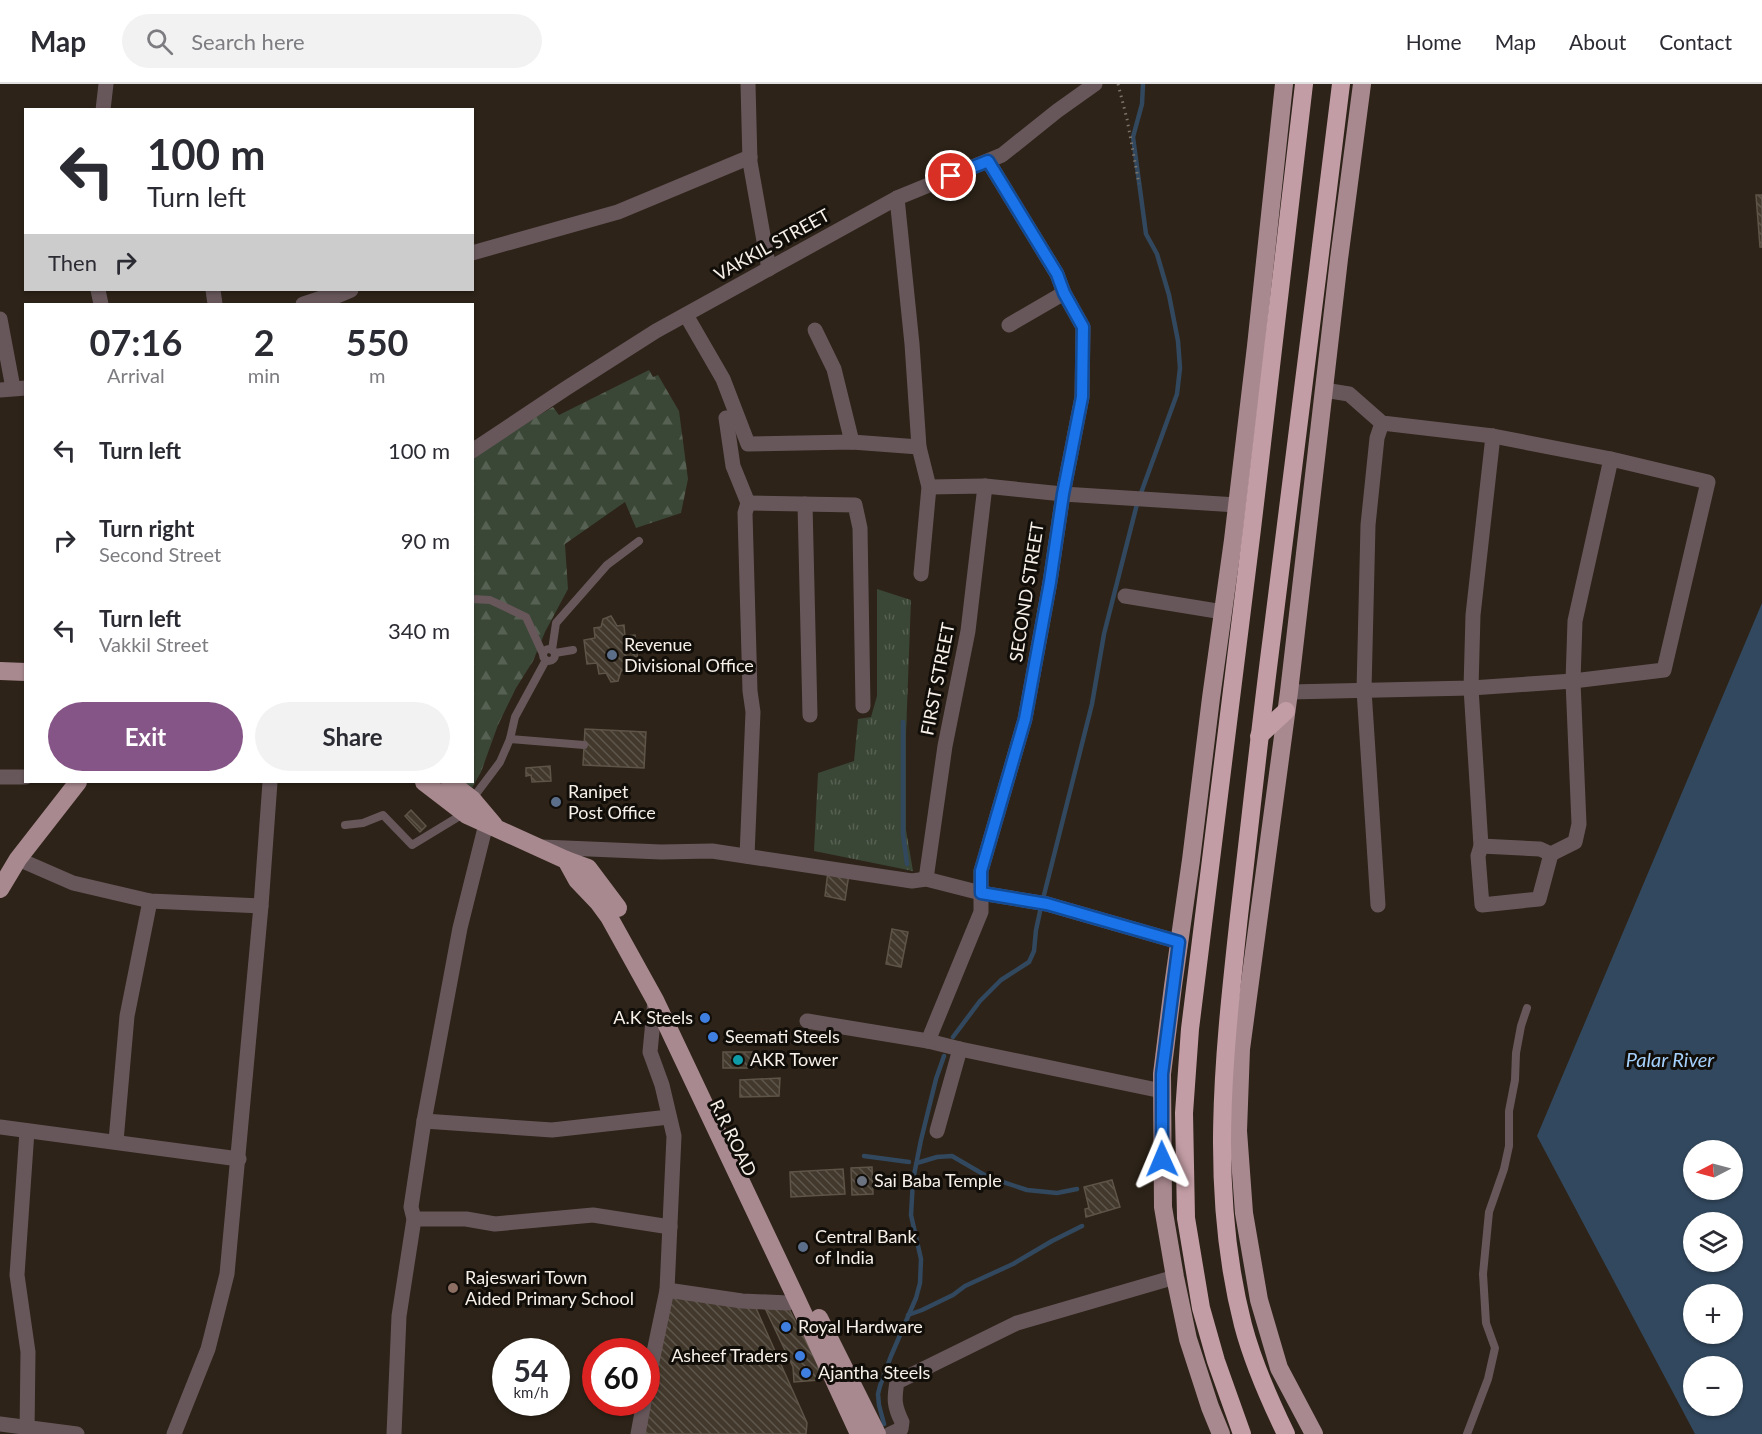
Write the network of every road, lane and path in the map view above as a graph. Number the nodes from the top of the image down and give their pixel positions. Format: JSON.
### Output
{"nodes":[{"id":1,"x":106,"y":84,"type":"edge"},
{"id":2,"x":117,"y":84,"type":"edge"},
{"id":3,"x":738,"y":84,"type":"edge"},
{"id":4,"x":1095,"y":84,"type":"edge"},
{"id":5,"x":1118,"y":84,"type":"edge"},
{"id":6,"x":1284,"y":84,"type":"edge"},
{"id":7,"x":1304,"y":84,"type":"edge"},
{"id":8,"x":1341,"y":84,"type":"edge"},
{"id":9,"x":1362,"y":84,"type":"edge"},
{"id":10,"x":103,"y":108,"type":"edge"},
{"id":11,"x":750,"y":157,"type":"junction"},
{"id":12,"x":988,"y":161,"type":"junction"},
{"id":13,"x":1138,"y":184,"type":"dead end"},
{"id":14,"x":897,"y":198,"type":"junction"},
{"id":15,"x":474,"y":252,"type":"edge"},
{"id":16,"x":769,"y":270,"type":"junction"},
{"id":17,"x":349,"y":291,"type":"edge"},
{"id":18,"x":1064,"y":293,"type":"junction"},
{"id":19,"x":332,"y":301,"type":"edge"},
{"id":20,"x":306,"y":303,"type":"edge"},
{"id":21,"x":686,"y":315,"type":"junction"},
{"id":22,"x":0,"y":319,"type":"edge"},
{"id":23,"x":1009,"y":325,"type":"dead end"},
{"id":24,"x":815,"y":330,"type":"dead end"},
{"id":25,"x":13,"y":388,"type":"edge"},
{"id":26,"x":1324,"y":390,"type":"junction"},
{"id":27,"x":726,"y":418,"type":"dead end"},
{"id":28,"x":1382,"y":423,"type":"junction"},
{"id":29,"x":1493,"y":436,"type":"junction"},
{"id":30,"x":852,"y":442,"type":"junction"},
{"id":31,"x":919,"y":447,"type":"junction"},
{"id":32,"x":474,"y":450,"type":"edge"},
{"id":33,"x":1611,"y":459,"type":"junction"},
{"id":34,"x":929,"y":486,"type":"junction"},
{"id":35,"x":985,"y":486,"type":"junction"},
{"id":36,"x":1063,"y":494,"type":"junction"},
{"id":37,"x":748,"y":503,"type":"junction"},
{"id":38,"x":805,"y":504,"type":"junction"},
{"id":39,"x":1237,"y":505,"type":"junction"},
{"id":40,"x":639,"y":541,"type":"dead end"},
{"id":41,"x":921,"y":574,"type":"dead end"},
{"id":42,"x":1125,"y":596,"type":"dead end"},
{"id":43,"x":474,"y":599,"type":"edge"},
{"id":44,"x":1223,"y":612,"type":"junction"},
{"id":45,"x":573,"y":650,"type":"dead end"},
{"id":46,"x":554,"y":651,"type":"junction"},
{"id":47,"x":545,"y":657,"type":"junction"},
{"id":48,"x":0,"y":671,"type":"edge"},
{"id":49,"x":24,"y":672,"type":"edge"},
{"id":50,"x":1573,"y":681,"type":"junction"},
{"id":51,"x":1471,"y":688,"type":"junction"},
{"id":52,"x":1364,"y":690,"type":"junction"},
{"id":53,"x":1289,"y":692,"type":"junction"},
{"id":54,"x":863,"y":706,"type":"dead end"},
{"id":55,"x":1286,"y":711,"type":"junction"},
{"id":56,"x":810,"y":715,"type":"dead end"},
{"id":57,"x":1259,"y":736,"type":"junction"},
{"id":58,"x":510,"y":739,"type":"junction"},
{"id":59,"x":584,"y":745,"type":"dead end"},
{"id":60,"x":0,"y":777,"type":"edge"},
{"id":61,"x":24,"y":777,"type":"edge"},
{"id":62,"x":77,"y":783,"type":"edge"},
{"id":63,"x":270,"y":783,"type":"edge"},
{"id":64,"x":426,"y":783,"type":"edge"},
{"id":65,"x":451,"y":783,"type":"edge"},
{"id":66,"x":468,"y":806,"type":"junction"},
{"id":67,"x":345,"y":825,"type":"dead end"},
{"id":68,"x":492,"y":826,"type":"junction"},
{"id":69,"x":1481,"y":846,"type":"junction"},
{"id":70,"x":535,"y":847,"type":"junction"},
{"id":71,"x":1551,"y":854,"type":"junction"},
{"id":72,"x":747,"y":856,"type":"junction"},
{"id":73,"x":18,"y":859,"type":"junction"},
{"id":74,"x":566,"y":861,"type":"junction"},
{"id":75,"x":926,"y":879,"type":"junction"},
{"id":76,"x":0,"y":889,"type":"edge"},
{"id":77,"x":981,"y":893,"type":"junction"},
{"id":78,"x":150,"y":901,"type":"junction"},
{"id":79,"x":1378,"y":905,"type":"dead end"},
{"id":80,"x":261,"y":906,"type":"junction"},
{"id":81,"x":1179,"y":942,"type":"junction"},
{"id":82,"x":655,"y":1000,"type":"junction"},
{"id":83,"x":1527,"y":1008,"type":"dead end"},
{"id":84,"x":807,"y":1021,"type":"dead end"},
{"id":85,"x":928,"y":1041,"type":"junction"},
{"id":86,"x":960,"y":1049,"type":"junction"},
{"id":87,"x":1162,"y":1091,"type":"junction"},
{"id":88,"x":669,"y":1117,"type":"junction"},
{"id":89,"x":423,"y":1120,"type":"junction"},
{"id":90,"x":0,"y":1127,"type":"edge"},
{"id":91,"x":27,"y":1131,"type":"junction"},
{"id":92,"x":937,"y":1131,"type":"dead end"},
{"id":93,"x":116,"y":1141,"type":"junction"},
{"id":94,"x":238,"y":1159,"type":"junction"},
{"id":95,"x":414,"y":1219,"type":"junction"},
{"id":96,"x":669,"y":1227,"type":"junction"},
{"id":97,"x":1175,"y":1277,"type":"junction"},
{"id":98,"x":667,"y":1290,"type":"junction"},
{"id":99,"x":788,"y":1303,"type":"dead end"},
{"id":100,"x":657,"y":1338,"type":"edge"},
{"id":101,"x":641,"y":1416,"type":"edge"},
{"id":102,"x":0,"y":1424,"type":"edge"},
{"id":103,"x":27,"y":1431,"type":"edge"},
{"id":104,"x":77,"y":1434,"type":"edge"},
{"id":105,"x":174,"y":1434,"type":"edge"},
{"id":106,"x":394,"y":1434,"type":"edge"},
{"id":107,"x":638,"y":1434,"type":"edge"},
{"id":108,"x":859,"y":1434,"type":"edge"},
{"id":109,"x":877,"y":1434,"type":"edge"},
{"id":110,"x":890,"y":1434,"type":"edge"},
{"id":111,"x":1221,"y":1434,"type":"edge"},
{"id":112,"x":1242,"y":1434,"type":"edge"},
{"id":113,"x":1286,"y":1434,"type":"edge"},
{"id":114,"x":1314,"y":1434,"type":"edge"},
{"id":115,"x":1467,"y":1434,"type":"edge"}],
"edges":[{"from":1,"to":2,"type":"street"},
{"from":1,"to":10,"type":"street"},
{"from":3,"to":11,"type":"street"},
{"from":4,"to":12,"type":"street","name":"VAKKIL STREET"},
{"from":5,"to":13,"type":"path"},
{"from":6,"to":39,"type":"main road"},
{"from":7,"to":112,"type":"highway"},
{"from":8,"to":57,"type":"highway"},
{"from":9,"to":26,"type":"main road"},
{"from":11,"to":15,"type":"street"},
{"from":11,"to":16,"type":"street"},
{"from":12,"to":14,"type":"street","name":"VAKKIL STREET"},
{"from":12,"to":18,"type":"street","name":"SECOND STREET"},
{"from":14,"to":16,"type":"street","name":"VAKKIL STREET"},
{"from":14,"to":31,"type":"street"},
{"from":16,"to":21,"type":"street","name":"VAKKIL STREET"},
{"from":17,"to":19,"type":"street"},
{"from":18,"to":23,"type":"street"},
{"from":18,"to":36,"type":"street","name":"SECOND STREET"},
{"from":19,"to":20,"type":"street"},
{"from":21,"to":30,"type":"street"},
{"from":21,"to":32,"type":"street","name":"VAKKIL STREET"},
{"from":22,"to":25,"type":"street"},
{"from":24,"to":30,"type":"street"},
{"from":26,"to":28,"type":"street"},
{"from":26,"to":53,"type":"main road"},
{"from":27,"to":37,"type":"street"},
{"from":28,"to":29,"type":"street"},
{"from":28,"to":52,"type":"street"},
{"from":29,"to":33,"type":"street"},
{"from":29,"to":51,"type":"street"},
{"from":30,"to":31,"type":"street"},
{"from":31,"to":34,"type":"street"},
{"from":33,"to":50,"type":"street"},
{"from":33,"to":50,"type":"street"},
{"from":34,"to":35,"type":"street"},
{"from":34,"to":41,"type":"street"},
{"from":35,"to":36,"type":"street"},
{"from":35,"to":75,"type":"street","name":"FIRST STREET"},
{"from":36,"to":39,"type":"street"},
{"from":36,"to":77,"type":"street","name":"SECOND STREET"},
{"from":37,"to":38,"type":"street"},
{"from":37,"to":72,"type":"street"},
{"from":38,"to":54,"type":"street"},
{"from":38,"to":56,"type":"street"},
{"from":39,"to":44,"type":"main road"},
{"from":40,"to":46,"type":"lane"},
{"from":42,"to":44,"type":"street"},
{"from":43,"to":47,"type":"lane"},
{"from":44,"to":81,"type":"main road"},
{"from":45,"to":46,"type":"lane"},
{"from":46,"to":47,"type":"lane"},
{"from":47,"to":58,"type":"lane"},
{"from":48,"to":49,"type":"main road"},
{"from":50,"to":51,"type":"street"},
{"from":50,"to":71,"type":"street"},
{"from":51,"to":52,"type":"street"},
{"from":51,"to":69,"type":"street"},
{"from":52,"to":53,"type":"street"},
{"from":52,"to":79,"type":"street"},
{"from":53,"to":55,"type":"main road"},
{"from":55,"to":57,"type":"highway"},
{"from":55,"to":114,"type":"main road"},
{"from":57,"to":113,"type":"highway"},
{"from":58,"to":59,"type":"lane"},
{"from":58,"to":66,"type":"lane"},
{"from":60,"to":61,"type":"street"},
{"from":62,"to":73,"type":"main road"},
{"from":63,"to":80,"type":"street"},
{"from":64,"to":66,"type":"main road","name":"R.R ROAD"},
{"from":65,"to":66,"type":"main road","name":"R.R ROAD"},
{"from":66,"to":67,"type":"lane"},
{"from":66,"to":68,"type":"main road","name":"R.R ROAD"},
{"from":68,"to":70,"type":"main road","name":"R.R ROAD"},
{"from":68,"to":89,"type":"street"},
{"from":69,"to":71,"type":"street"},
{"from":69,"to":71,"type":"street"},
{"from":70,"to":72,"type":"street"},
{"from":70,"to":74,"type":"main road","name":"R.R ROAD"},
{"from":72,"to":75,"type":"street"},
{"from":73,"to":76,"type":"main road"},
{"from":73,"to":78,"type":"street"},
{"from":74,"to":82,"type":"main road","name":"R.R ROAD"},
{"from":74,"to":109,"type":"main road","name":"R.R ROAD"},
{"from":75,"to":77,"type":"street"},
{"from":77,"to":81,"type":"street"},
{"from":77,"to":85,"type":"street","name":"SECOND STREET"},
{"from":78,"to":80,"type":"street"},
{"from":78,"to":93,"type":"street"},
{"from":80,"to":94,"type":"street"},
{"from":81,"to":87,"type":"main road"},
{"from":82,"to":88,"type":"street"},
{"from":82,"to":108,"type":"main road","name":"R.R ROAD"},
{"from":83,"to":115,"type":"lane"},
{"from":84,"to":85,"type":"street"},
{"from":85,"to":86,"type":"street"},
{"from":86,"to":87,"type":"street"},
{"from":86,"to":92,"type":"street"},
{"from":87,"to":97,"type":"main road"},
{"from":88,"to":89,"type":"street"},
{"from":88,"to":96,"type":"street"},
{"from":89,"to":95,"type":"street"},
{"from":90,"to":91,"type":"street"},
{"from":91,"to":93,"type":"street"},
{"from":91,"to":103,"type":"street"},
{"from":93,"to":94,"type":"street"},
{"from":94,"to":105,"type":"street"},
{"from":95,"to":96,"type":"street"},
{"from":95,"to":106,"type":"street"},
{"from":96,"to":98,"type":"street"},
{"from":97,"to":110,"type":"street"},
{"from":97,"to":111,"type":"main road"},
{"from":98,"to":99,"type":"street"},
{"from":98,"to":100,"type":"street"},
{"from":101,"to":107,"type":"street"},
{"from":102,"to":103,"type":"street"},
{"from":103,"to":104,"type":"street"}]}
